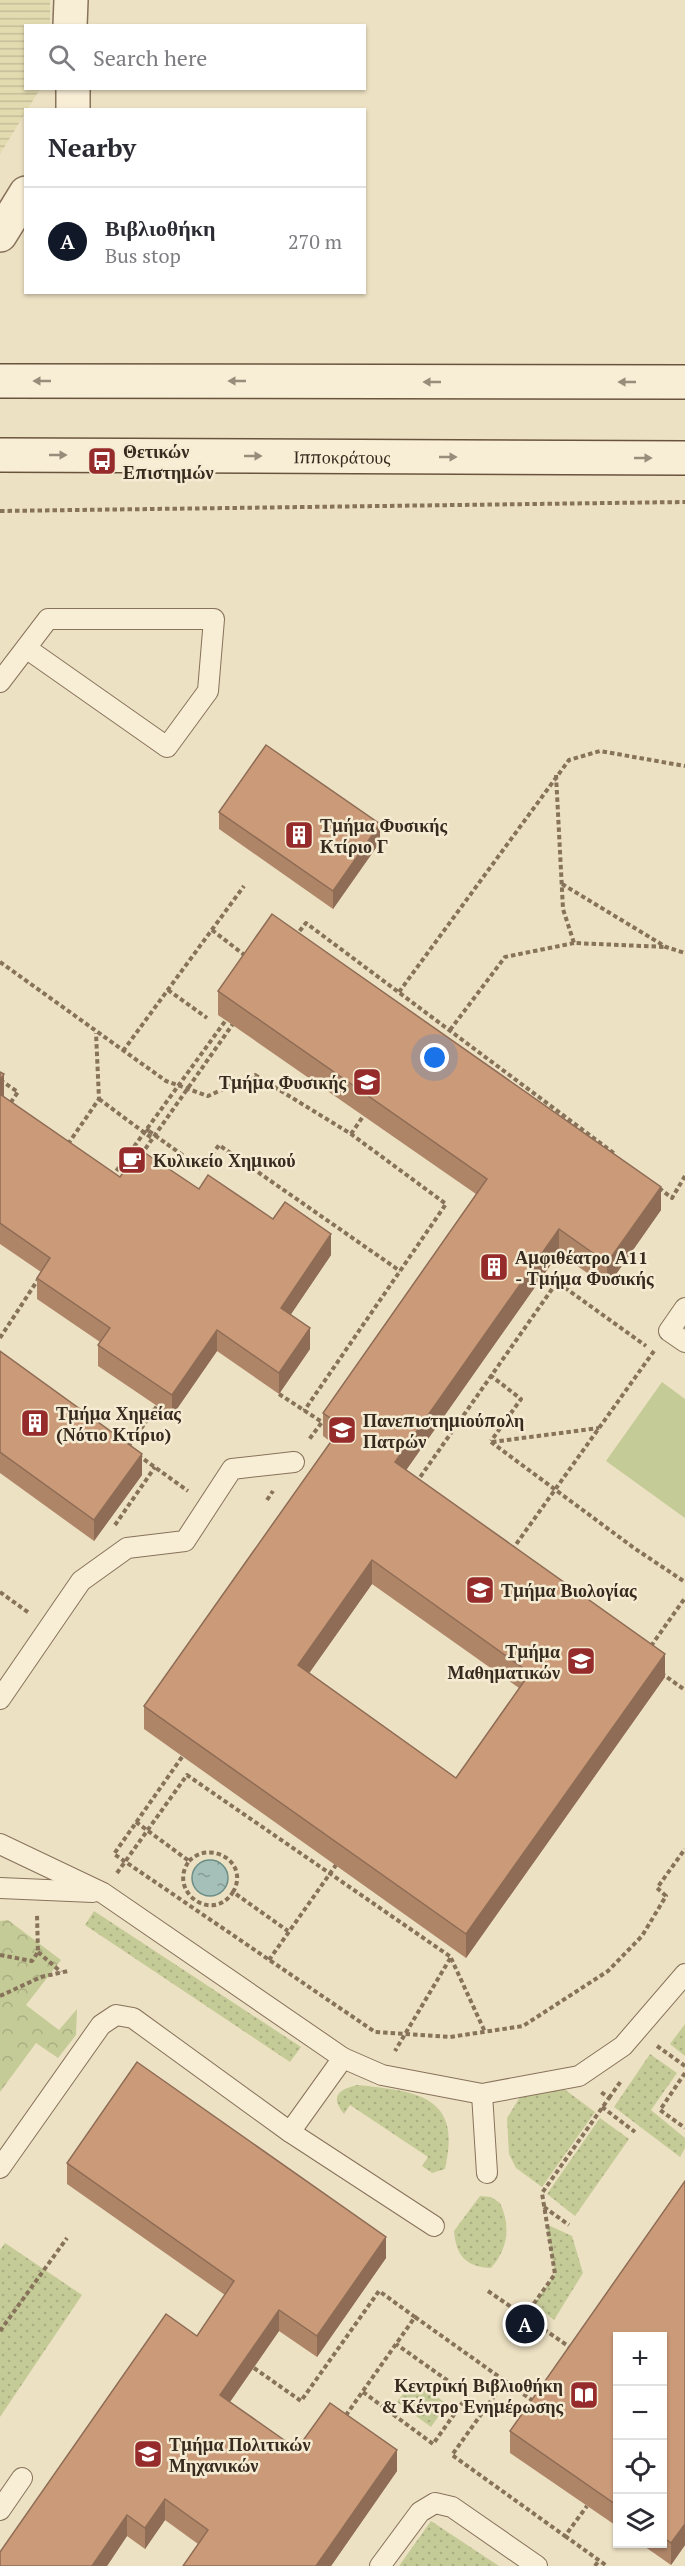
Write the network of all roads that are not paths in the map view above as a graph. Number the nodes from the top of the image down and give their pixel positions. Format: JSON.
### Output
{"nodes":[{"id":1,"x":71,"y":0,"type":"edge"},
{"id":2,"x":70,"y":24,"type":"edge"},
{"id":3,"x":73,"y":90,"type":"edge"},
{"id":4,"x":73,"y":108,"type":"edge"},
{"id":5,"x":24,"y":196,"type":"edge"},
{"id":6,"x":0,"y":235,"type":"edge"},
{"id":7,"x":0,"y":381,"type":"edge"},
{"id":8,"x":685,"y":382,"type":"edge"},
{"id":9,"x":0,"y":455,"type":"edge"},
{"id":10,"x":685,"y":458,"type":"edge"},
{"id":11,"x":26,"y":648,"type":"junction"},
{"id":12,"x":0,"y":682,"type":"edge"},
{"id":13,"x":685,"y":1308,"type":"edge"},
{"id":14,"x":677,"y":1336,"type":"edge"},
{"id":15,"x":294,"y":1462,"type":"dead end"},
{"id":16,"x":0,"y":1699,"type":"edge"},
{"id":17,"x":0,"y":1844,"type":"edge"},
{"id":18,"x":0,"y":1888,"type":"edge"},
{"id":19,"x":103,"y":1893,"type":"junction"},
{"id":20,"x":685,"y":1974,"type":"edge"},
{"id":21,"x":343,"y":2058,"type":"junction"},
{"id":22,"x":482,"y":2094,"type":"junction"},
{"id":23,"x":290,"y":2132,"type":"junction"},
{"id":24,"x":0,"y":2168,"type":"edge"},
{"id":25,"x":487,"y":2173,"type":"dead end"},
{"id":26,"x":434,"y":2226,"type":"dead end"},
{"id":27,"x":22,"y":2478,"type":"dead end"},
{"id":28,"x":0,"y":2510,"type":"edge"},
{"id":29,"x":380,"y":2566,"type":"edge"},
{"id":30,"x":537,"y":2566,"type":"edge"}],
"edges":[{"from":1,"to":2,"type":"street"},
{"from":3,"to":4,"type":"street"},
{"from":5,"to":6,"type":"street"},
{"from":8,"to":7,"type":"street","one_way":true},
{"from":9,"to":10,"type":"street","name":"Ιπποκράτους","one_way":true},
{"from":11,"to":11,"type":"lane"},
{"from":11,"to":12,"type":"lane"},
{"from":13,"to":14,"type":"lane"},
{"from":15,"to":16,"type":"lane"},
{"from":17,"to":19,"type":"lane"},
{"from":18,"to":19,"type":"lane"},
{"from":19,"to":21,"type":"lane"},
{"from":20,"to":22,"type":"lane"},
{"from":21,"to":22,"type":"lane"},
{"from":21,"to":23,"type":"lane"},
{"from":22,"to":25,"type":"lane"},
{"from":23,"to":24,"type":"lane"},
{"from":23,"to":26,"type":"lane"},
{"from":27,"to":28,"type":"lane"},
{"from":29,"to":30,"type":"lane"}]}
